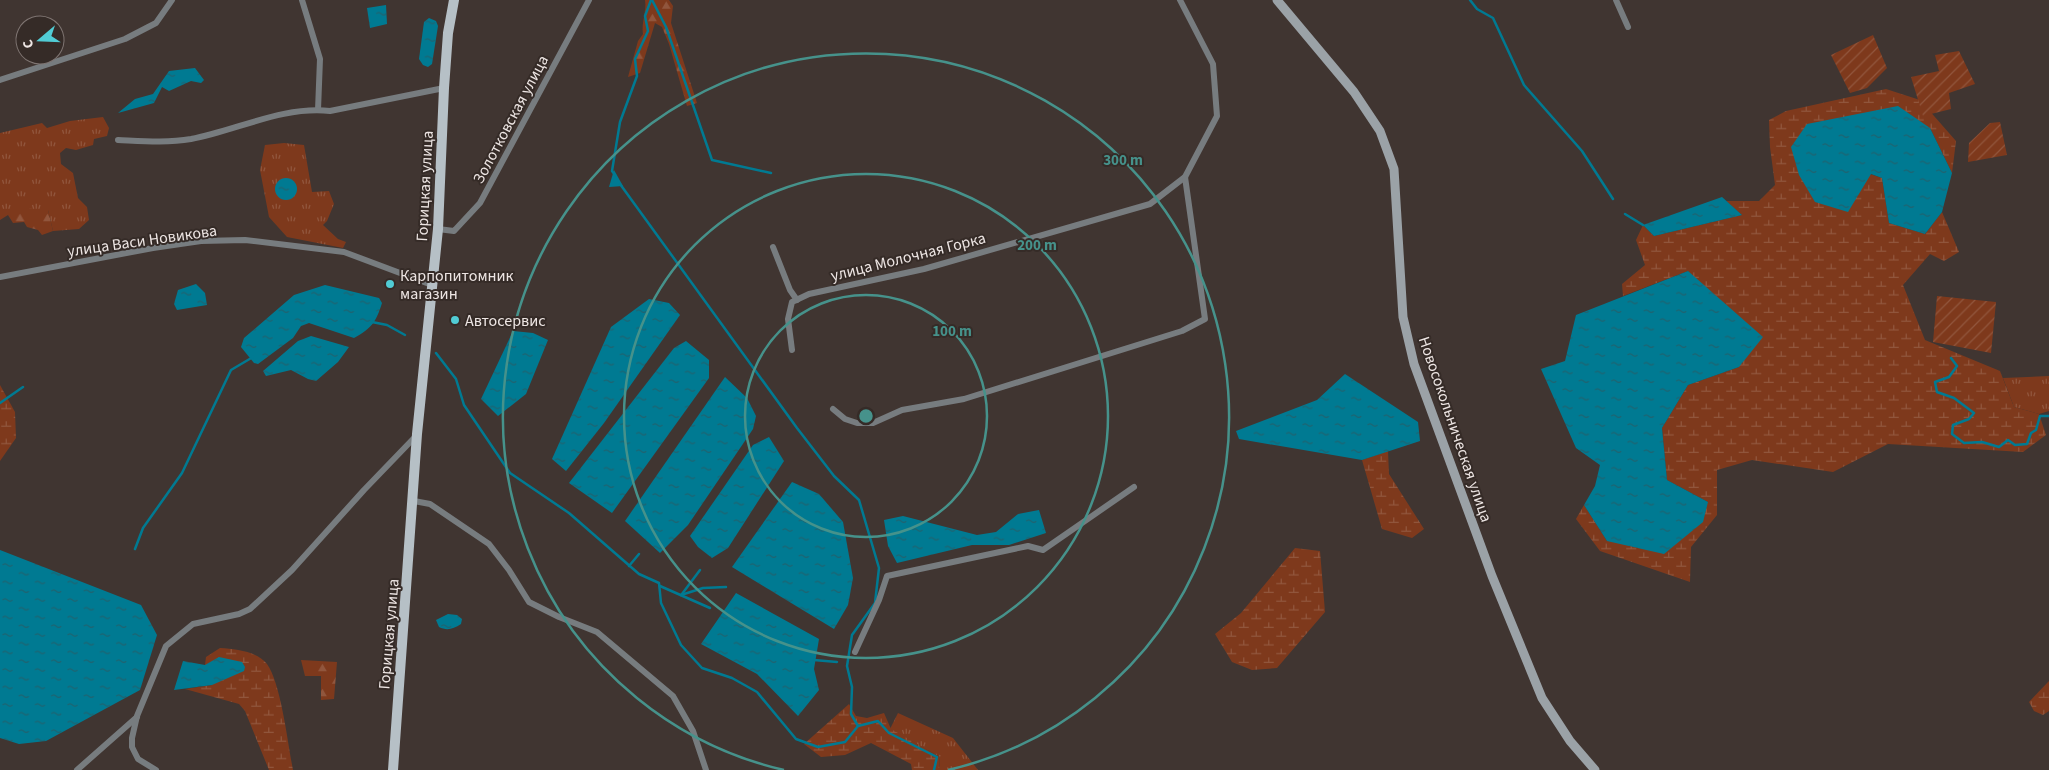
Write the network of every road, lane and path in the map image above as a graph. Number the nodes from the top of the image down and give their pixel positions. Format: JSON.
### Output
{"nodes":[{"id":1,"x":172,"y":0,"type":"edge"},
{"id":2,"x":302,"y":0,"type":"edge"},
{"id":3,"x":454,"y":0,"type":"edge"},
{"id":4,"x":589,"y":0,"type":"edge"},
{"id":5,"x":1180,"y":0,"type":"edge"},
{"id":6,"x":1277,"y":0,"type":"edge"},
{"id":7,"x":1616,"y":0,"type":"edge"},
{"id":8,"x":1628,"y":27,"type":"dead end"},
{"id":9,"x":0,"y":80,"type":"edge"},
{"id":10,"x":444,"y":88,"type":"junction"},
{"id":11,"x":318,"y":110,"type":"junction"},
{"id":12,"x":118,"y":140,"type":"dead end"},
{"id":13,"x":1185,"y":178,"type":"junction"},
{"id":14,"x":438,"y":230,"type":"junction"},
{"id":15,"x":773,"y":247,"type":"dead end"},
{"id":16,"x":0,"y":277,"type":"edge"},
{"id":17,"x":432,"y":285,"type":"junction"},
{"id":18,"x":797,"y":300,"type":"junction"},
{"id":19,"x":792,"y":350,"type":"dead end"},
{"id":20,"x":833,"y":409,"type":"dead end"},
{"id":21,"x":418,"y":434,"type":"junction"},
{"id":22,"x":1134,"y":487,"type":"dead end"},
{"id":23,"x":414,"y":501,"type":"junction"},
{"id":24,"x":856,"y":652,"type":"dead end"},
{"id":25,"x":138,"y":716,"type":"junction"},
{"id":26,"x":77,"y":770,"type":"edge"},
{"id":27,"x":156,"y":770,"type":"edge"},
{"id":28,"x":393,"y":770,"type":"edge"},
{"id":29,"x":706,"y":770,"type":"edge"},
{"id":30,"x":1595,"y":770,"type":"edge"}],
"edges":[{"from":1,"to":9,"type":"street"},
{"from":2,"to":11,"type":"street"},
{"from":3,"to":10,"type":"main road","name":"Горицкая улица"},
{"from":4,"to":14,"type":"street","name":"Золотковская улица"},
{"from":5,"to":13,"type":"street"},
{"from":6,"to":30,"type":"main road","name":"Новосокольническая улица"},
{"from":7,"to":8,"type":"street"},
{"from":10,"to":11,"type":"street"},
{"from":10,"to":14,"type":"main road","name":"Горицкая улица"},
{"from":11,"to":12,"type":"street"},
{"from":13,"to":18,"type":"street","name":"улица Молочная Горка"},
{"from":13,"to":20,"type":"street"},
{"from":14,"to":17,"type":"main road","name":"Горицкая улица"},
{"from":15,"to":18,"type":"street"},
{"from":16,"to":17,"type":"street","name":"улица Васи Новикова"},
{"from":17,"to":21,"type":"main road","name":"Горицкая улица"},
{"from":18,"to":19,"type":"street"},
{"from":21,"to":23,"type":"main road","name":"Горицкая улица"},
{"from":21,"to":25,"type":"street"},
{"from":22,"to":24,"type":"street"},
{"from":23,"to":28,"type":"main road","name":"Горицкая улица"},
{"from":23,"to":29,"type":"street"},
{"from":25,"to":26,"type":"street"},
{"from":25,"to":27,"type":"street"}]}
